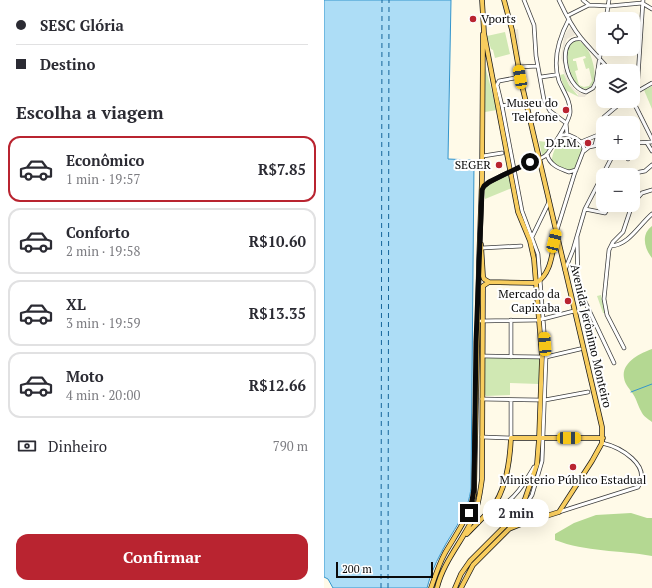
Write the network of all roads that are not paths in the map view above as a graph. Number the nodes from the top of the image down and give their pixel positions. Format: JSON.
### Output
{"nodes":[{"id":1,"x":482,"y":0,"type":"edge"},
{"id":2,"x":504,"y":0,"type":"edge"},
{"id":3,"x":524,"y":0,"type":"edge"},
{"id":4,"x":559,"y":0,"type":"edge"},
{"id":5,"x":583,"y":0,"type":"edge"},
{"id":6,"x":609,"y":0,"type":"edge"},
{"id":7,"x":642,"y":1,"type":"edge"},
{"id":8,"x":589,"y":5,"type":"junction"},
{"id":9,"x":608,"y":6,"type":"junction"},
{"id":10,"x":652,"y":10,"type":"edge"},
{"id":11,"x":607,"y":12,"type":"edge"},
{"id":12,"x":483,"y":15,"type":"junction"},
{"id":13,"x":568,"y":17,"type":"junction"},
{"id":14,"x":582,"y":39,"type":"junction"},
{"id":15,"x":599,"y":58,"type":"junction"},
{"id":16,"x":604,"y":64,"type":"edge"},
{"id":17,"x":638,"y":64,"type":"edge"},
{"id":18,"x":538,"y":66,"type":"junction"},
{"id":19,"x":518,"y":67,"type":"junction"},
{"id":20,"x":555,"y":75,"type":"dead end"},
{"id":21,"x":520,"y":77,"type":"junction"},
{"id":22,"x":541,"y":77,"type":"junction"},
{"id":23,"x":652,"y":83,"type":"edge"},
{"id":24,"x":640,"y":89,"type":"edge"},
{"id":25,"x":526,"y":101,"type":"junction"},
{"id":26,"x":502,"y":106,"type":"junction"},
{"id":27,"x":614,"y":108,"type":"edge"},
{"id":28,"x":636,"y":108,"type":"edge"},
{"id":29,"x":605,"y":116,"type":"edge"},
{"id":30,"x":566,"y":123,"type":"junction"},
{"id":31,"x":568,"y":134,"type":"junction"},
{"id":32,"x":596,"y":136,"type":"edge"},
{"id":33,"x":558,"y":137,"type":"junction"},
{"id":34,"x":652,"y":139,"type":"edge"},
{"id":35,"x":581,"y":142,"type":"junction"},
{"id":36,"x":596,"y":142,"type":"edge"},
{"id":37,"x":652,"y":142,"type":"edge"},
{"id":38,"x":640,"y":143,"type":"edge"},
{"id":39,"x":647,"y":143,"type":"junction"},
{"id":40,"x":595,"y":145,"type":"joint"},
{"id":41,"x":584,"y":151,"type":"junction"},
{"id":42,"x":652,"y":151,"type":"edge"},
{"id":43,"x":502,"y":153,"type":"dead end"},
{"id":44,"x":547,"y":154,"type":"junction"},
{"id":45,"x":483,"y":156,"type":"junction"},
{"id":46,"x":540,"y":159,"type":"junction"},
{"id":47,"x":610,"y":160,"type":"edge"},
{"id":48,"x":652,"y":165,"type":"edge"},
{"id":49,"x":513,"y":170,"type":"junction"},
{"id":50,"x":576,"y":170,"type":"junction"},
{"id":51,"x":640,"y":171,"type":"edge"},
{"id":52,"x":482,"y":190,"type":"junction"},
{"id":53,"x":652,"y":190,"type":"edge"},
{"id":54,"x":640,"y":195,"type":"edge"},
{"id":55,"x":549,"y":202,"type":"junction"},
{"id":56,"x":586,"y":209,"type":"junction"},
{"id":57,"x":596,"y":211,"type":"edge"},
{"id":58,"x":630,"y":212,"type":"edge"},
{"id":59,"x":652,"y":214,"type":"edge"},
{"id":60,"x":556,"y":233,"type":"junction"},
{"id":61,"x":532,"y":237,"type":"junction"},
{"id":62,"x":480,"y":238,"type":"junction"},
{"id":63,"x":577,"y":238,"type":"junction"},
{"id":64,"x":521,"y":246,"type":"dead end"},
{"id":65,"x":611,"y":246,"type":"junction"},
{"id":66,"x":482,"y":248,"type":"junction"},
{"id":67,"x":565,"y":270,"type":"junction"},
{"id":68,"x":540,"y":280,"type":"junction"},
{"id":69,"x":489,"y":282,"type":"junction"},
{"id":70,"x":536,"y":283,"type":"junction"},
{"id":71,"x":574,"y":311,"type":"junction"},
{"id":72,"x":541,"y":319,"type":"junction"},
{"id":73,"x":477,"y":320,"type":"junction"},
{"id":74,"x":483,"y":320,"type":"junction"},
{"id":75,"x":511,"y":320,"type":"junction"},
{"id":76,"x":624,"y":348,"type":"dead end"},
{"id":77,"x":580,"y":349,"type":"dead end"},
{"id":78,"x":483,"y":356,"type":"junction"},
{"id":79,"x":511,"y":357,"type":"junction"},
{"id":80,"x":544,"y":357,"type":"junction"},
{"id":81,"x":614,"y":363,"type":"dead end"},
{"id":82,"x":588,"y":392,"type":"dead end"},
{"id":83,"x":482,"y":399,"type":"junction"},
{"id":84,"x":511,"y":400,"type":"junction"},
{"id":85,"x":538,"y":400,"type":"dead end"},
{"id":86,"x":545,"y":400,"type":"junction"},
{"id":87,"x":482,"y":437,"type":"junction"},
{"id":88,"x":511,"y":438,"type":"junction"},
{"id":89,"x":541,"y":439,"type":"junction"},
{"id":90,"x":604,"y":442,"type":"junction"},
{"id":91,"x":536,"y":464,"type":"junction"},
{"id":92,"x":643,"y":465,"type":"dead end"},
{"id":93,"x":646,"y":476,"type":"dead end"},
{"id":94,"x":496,"y":502,"type":"junction"},
{"id":95,"x":500,"y":507,"type":"junction"},
{"id":96,"x":559,"y":512,"type":"junction"},
{"id":97,"x":491,"y":513,"type":"dead end"},
{"id":98,"x":509,"y":529,"type":"junction"},
{"id":99,"x":462,"y":538,"type":"junction"},
{"id":100,"x":431,"y":588,"type":"edge"},
{"id":101,"x":437,"y":588,"type":"edge"},
{"id":102,"x":455,"y":588,"type":"edge"},
{"id":103,"x":461,"y":588,"type":"edge"}],
"edges":[{"from":1,"to":12,"type":"main road"},
{"from":2,"to":19,"type":"main road","name":"Avenida Jerônimo Monteiro"},
{"from":3,"to":18,"type":"street"},
{"from":4,"to":13,"type":"street"},
{"from":5,"to":8,"type":"street"},
{"from":6,"to":9,"type":"street"},
{"from":7,"to":9,"type":"street"},
{"from":7,"to":10,"type":"street"},
{"from":7,"to":17,"type":"street"},
{"from":8,"to":9,"type":"street"},
{"from":8,"to":13,"type":"street"},
{"from":9,"to":11,"type":"street"},
{"from":12,"to":45,"type":"main road"},
{"from":12,"to":49,"type":"main road"},
{"from":13,"to":14,"type":"street"},
{"from":13,"to":30,"type":"street"},
{"from":14,"to":15,"type":"street"},
{"from":14,"to":15,"type":"street"},
{"from":15,"to":16,"type":"street"},
{"from":18,"to":19,"type":"street"},
{"from":18,"to":22,"type":"street"},
{"from":19,"to":21,"type":"main road","name":"Avenida Jerônimo Monteiro"},
{"from":20,"to":22,"type":"street"},
{"from":21,"to":25,"type":"main road","name":"Avenida Jerônimo Monteiro"},
{"from":21,"to":26,"type":"street"},
{"from":22,"to":30,"type":"street"},
{"from":23,"to":24,"type":"street"},
{"from":25,"to":26,"type":"street"},
{"from":25,"to":46,"type":"main road","name":"Avenida Jerônimo Monteiro"},
{"from":26,"to":49,"type":"street"},
{"from":27,"to":29,"type":"street"},
{"from":28,"to":34,"type":"street"},
{"from":30,"to":31,"type":"street"},
{"from":30,"to":33,"type":"street"},
{"from":31,"to":33,"type":"street"},
{"from":31,"to":35,"type":"street"},
{"from":32,"to":35,"type":"street"},
{"from":33,"to":44,"type":"street"},
{"from":35,"to":41,"type":"street"},
{"from":36,"to":40,"type":"street"},
{"from":37,"to":39,"type":"street"},
{"from":38,"to":39,"type":"street"},
{"from":39,"to":42,"type":"street"},
{"from":40,"to":41,"type":"street"},
{"from":41,"to":50,"type":"street"},
{"from":43,"to":45,"type":"street"},
{"from":44,"to":46,"type":"street"},
{"from":44,"to":50,"type":"street"},
{"from":45,"to":52,"type":"main road"},
{"from":46,"to":49,"type":"street"},
{"from":46,"to":55,"type":"main road","name":"Avenida Jerônimo Monteiro"},
{"from":47,"to":56,"type":"street"},
{"from":48,"to":51,"type":"street"},
{"from":49,"to":52,"type":"street"},
{"from":49,"to":61,"type":"street"},
{"from":49,"to":70,"type":"main road"},
{"from":50,"to":60,"type":"street"},
{"from":52,"to":62,"type":"main road"},
{"from":53,"to":54,"type":"street"},
{"from":55,"to":60,"type":"main road","name":"Avenida Jerônimo Monteiro"},
{"from":55,"to":61,"type":"street"},
{"from":56,"to":57,"type":"street"},
{"from":56,"to":63,"type":"street"},
{"from":58,"to":65,"type":"street"},
{"from":59,"to":65,"type":"street"},
{"from":60,"to":67,"type":"main road","name":"Avenida Jerônimo Monteiro"},
{"from":60,"to":68,"type":"main road"},
{"from":61,"to":68,"type":"street"},
{"from":62,"to":66,"type":"main road"},
{"from":62,"to":73,"type":"main road"},
{"from":63,"to":67,"type":"street"},
{"from":63,"to":81,"type":"street"},
{"from":64,"to":66,"type":"street"},
{"from":65,"to":76,"type":"street"},
{"from":66,"to":69,"type":"main road"},
{"from":67,"to":71,"type":"main road","name":"Avenida Jerônimo Monteiro"},
{"from":68,"to":70,"type":"main road"},
{"from":68,"to":72,"type":"street"},
{"from":69,"to":70,"type":"main road"},
{"from":69,"to":74,"type":"main road"},
{"from":70,"to":72,"type":"main road"},
{"from":71,"to":72,"type":"street"},
{"from":71,"to":90,"type":"main road","name":"Avenida Jerônimo Monteiro"},
{"from":72,"to":75,"type":"street"},
{"from":72,"to":80,"type":"main road"},
{"from":73,"to":74,"type":"street"},
{"from":73,"to":100,"type":"main road"},
{"from":74,"to":75,"type":"street"},
{"from":74,"to":78,"type":"main road"},
{"from":75,"to":79,"type":"street"},
{"from":77,"to":80,"type":"street"},
{"from":78,"to":79,"type":"street"},
{"from":78,"to":83,"type":"main road"},
{"from":79,"to":80,"type":"street"},
{"from":80,"to":86,"type":"street"},
{"from":80,"to":89,"type":"main road"},
{"from":82,"to":86,"type":"street"},
{"from":83,"to":84,"type":"street"},
{"from":83,"to":87,"type":"main road"},
{"from":84,"to":85,"type":"street"},
{"from":84,"to":88,"type":"street"},
{"from":86,"to":89,"type":"street"},
{"from":87,"to":88,"type":"street"},
{"from":87,"to":99,"type":"main road"},
{"from":88,"to":89,"type":"main road"},
{"from":88,"to":94,"type":"main road"},
{"from":89,"to":90,"type":"main road"},
{"from":89,"to":91,"type":"main road"},
{"from":89,"to":98,"type":"street"},
{"from":90,"to":92,"type":"street"},
{"from":90,"to":96,"type":"main road"},
{"from":91,"to":95,"type":"street"},
{"from":91,"to":102,"type":"main road"},
{"from":93,"to":96,"type":"street"},
{"from":94,"to":95,"type":"street"},
{"from":94,"to":99,"type":"main road"},
{"from":95,"to":97,"type":"street"},
{"from":96,"to":98,"type":"main road"},
{"from":98,"to":103,"type":"main road"},
{"from":99,"to":101,"type":"main road"}]}
